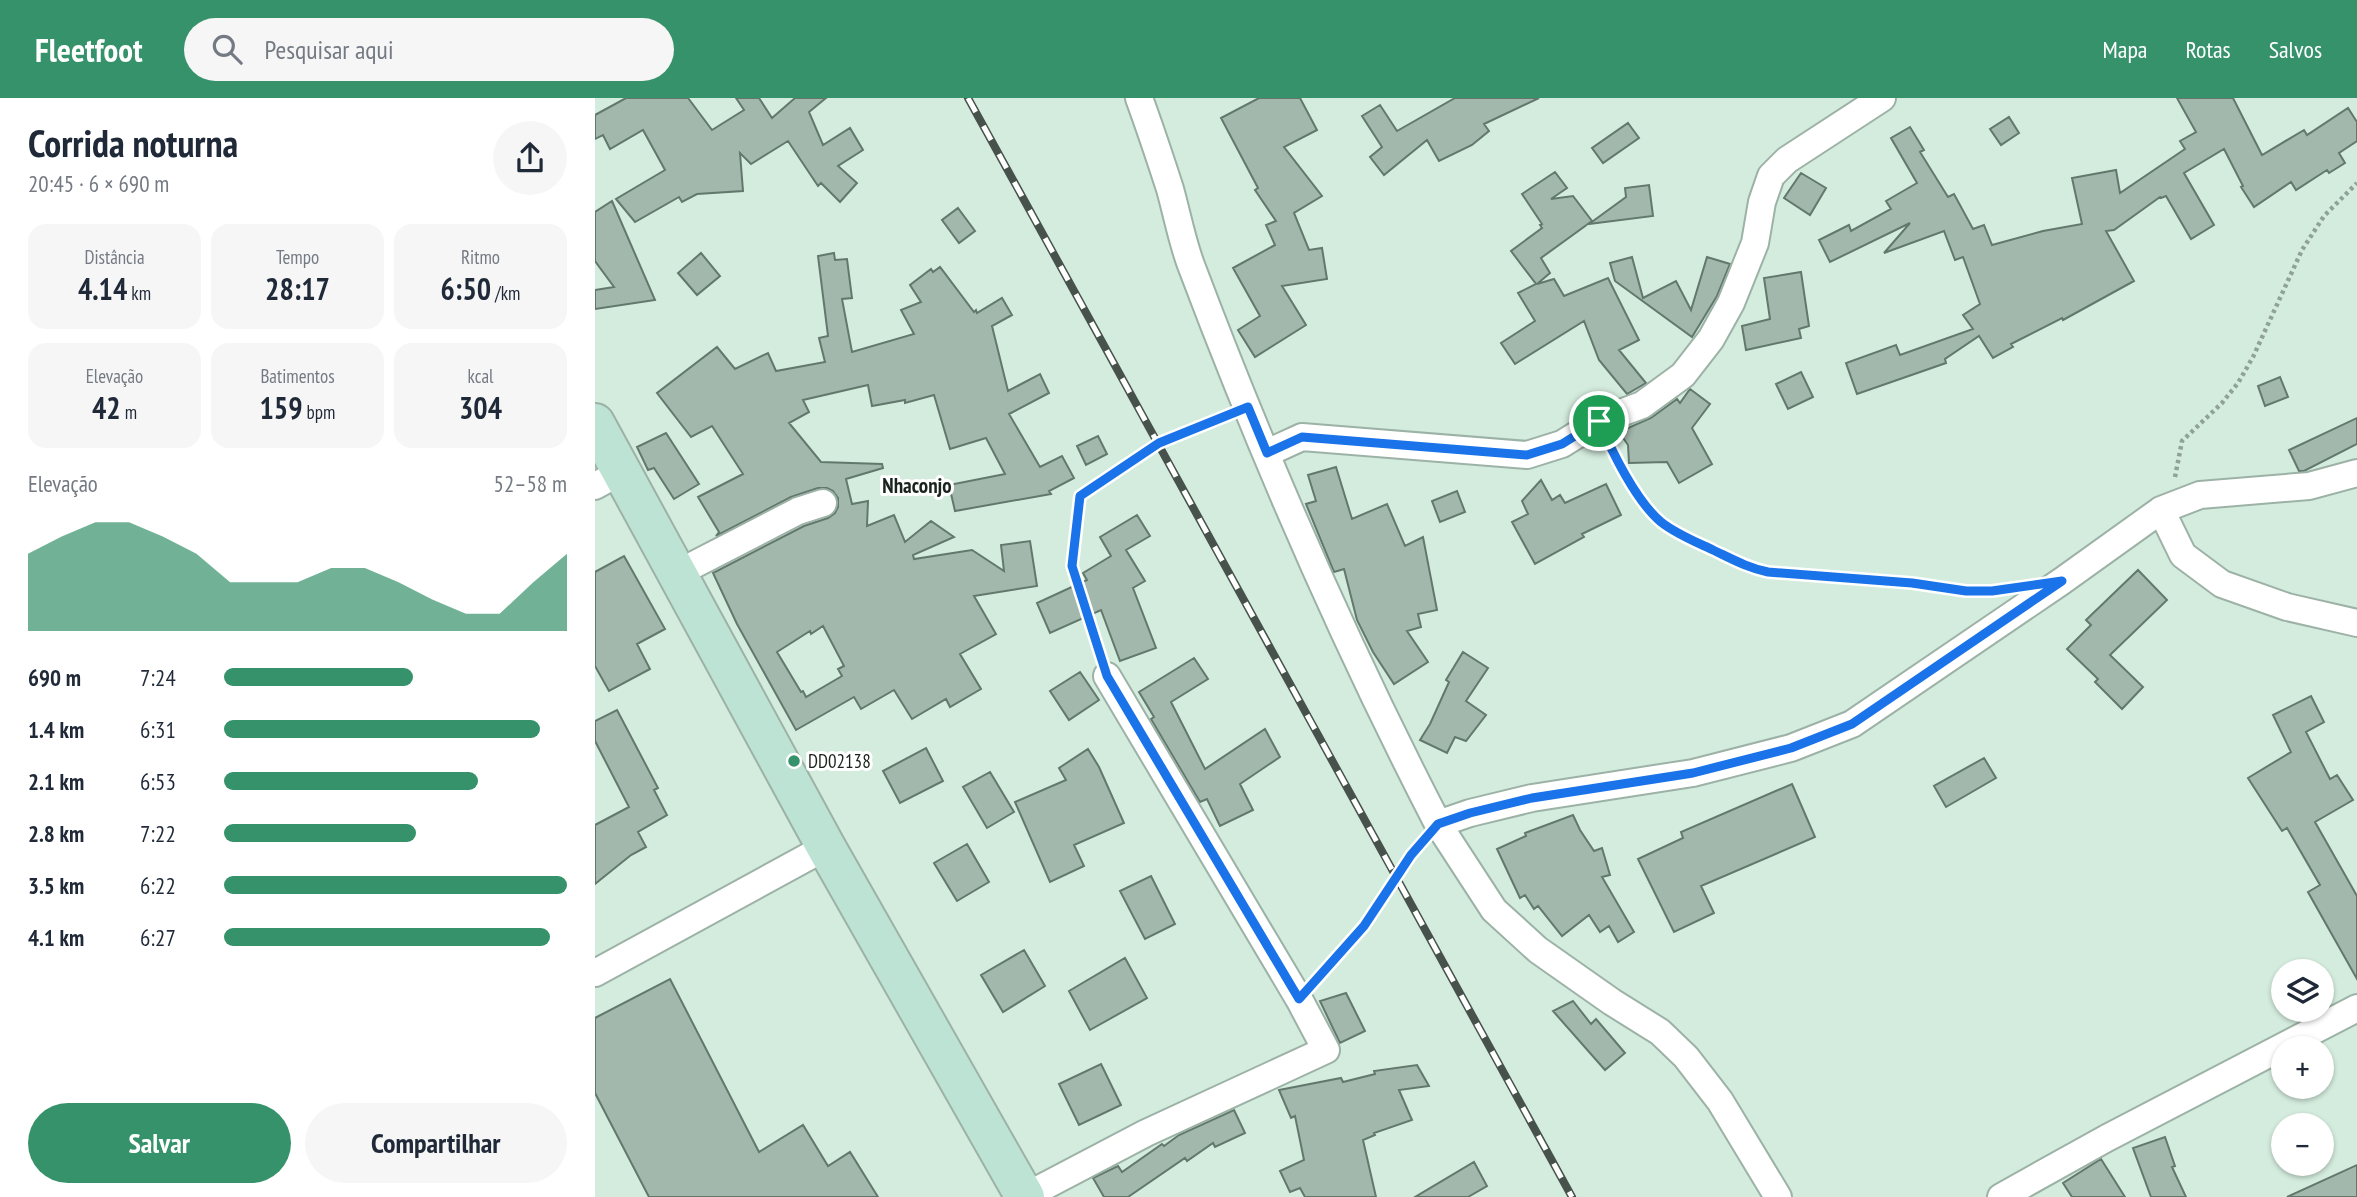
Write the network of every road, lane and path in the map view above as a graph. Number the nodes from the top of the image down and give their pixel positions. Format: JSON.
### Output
{"nodes":[{"id":1,"x":1139,"y":98,"type":"edge"},
{"id":2,"x":1882,"y":98,"type":"edge"},
{"id":3,"x":2357,"y":183,"type":"edge"},
{"id":4,"x":1248,"y":407,"type":"junction"},
{"id":5,"x":1599,"y":421,"type":"junction"},
{"id":6,"x":595,"y":423,"type":"edge"},
{"id":7,"x":1267,"y":453,"type":"junction"},
{"id":8,"x":2357,"y":473,"type":"edge"},
{"id":9,"x":609,"y":479,"type":"edge"},
{"id":10,"x":823,"y":503,"type":"dead end"},
{"id":11,"x":2161,"y":510,"type":"junction"},
{"id":12,"x":677,"y":573,"type":"junction"},
{"id":13,"x":2015,"y":588,"type":"dead end"},
{"id":14,"x":2357,"y":623,"type":"edge"},
{"id":15,"x":1107,"y":676,"type":"joint"},
{"id":16,"x":1438,"y":824,"type":"junction"},
{"id":17,"x":826,"y":847,"type":"junction"},
{"id":18,"x":595,"y":973,"type":"edge"},
{"id":19,"x":1299,"y":999,"type":"junction"},
{"id":20,"x":2357,"y":1008,"type":"edge"},
{"id":21,"x":1025,"y":1197,"type":"edge"},
{"id":22,"x":1778,"y":1197,"type":"edge"},
{"id":23,"x":2001,"y":1197,"type":"edge"}],
"edges":[{"from":1,"to":4,"type":"street"},
{"from":2,"to":5,"type":"street"},
{"from":3,"to":11,"type":"path"},
{"from":4,"to":7,"type":"street"},
{"from":4,"to":15,"type":"path"},
{"from":5,"to":7,"type":"street"},
{"from":5,"to":13,"type":"path"},
{"from":6,"to":9,"type":"main road"},
{"from":7,"to":16,"type":"street"},
{"from":8,"to":11,"type":"street"},
{"from":9,"to":12,"type":"main road"},
{"from":10,"to":12,"type":"street"},
{"from":11,"to":14,"type":"street"},
{"from":11,"to":16,"type":"street"},
{"from":12,"to":17,"type":"main road"},
{"from":15,"to":19,"type":"street"},
{"from":16,"to":19,"type":"path"},
{"from":16,"to":22,"type":"street"},
{"from":17,"to":18,"type":"street"},
{"from":17,"to":21,"type":"main road"},
{"from":19,"to":21,"type":"street"},
{"from":20,"to":23,"type":"street"}]}
